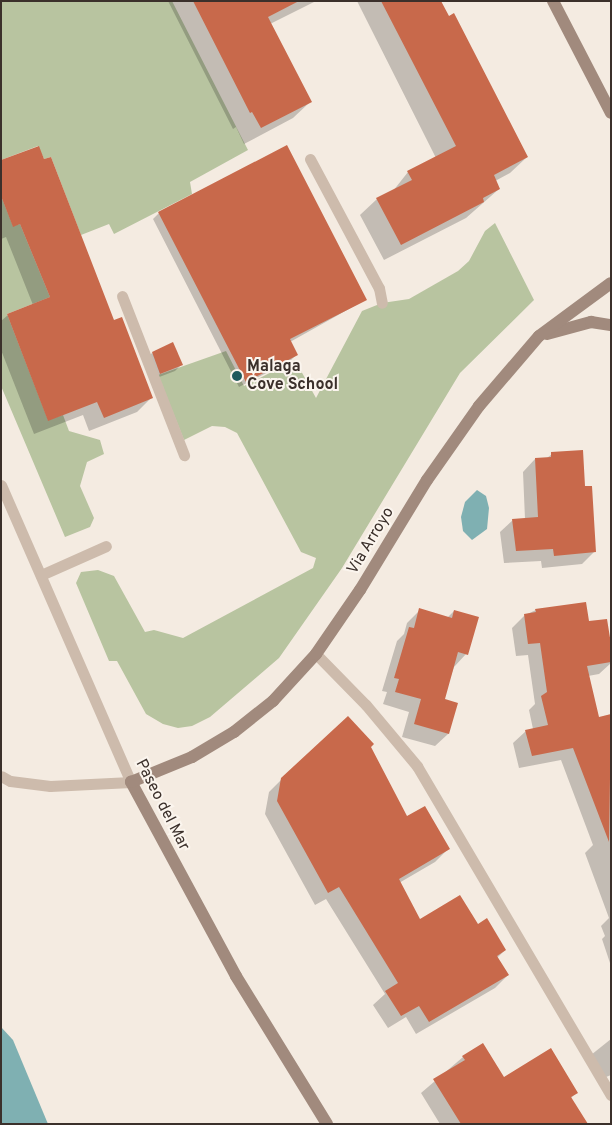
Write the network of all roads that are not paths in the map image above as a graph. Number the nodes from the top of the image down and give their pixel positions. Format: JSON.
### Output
{"nodes":[{"id":1,"x":553,"y":1,"type":"edge"},
{"id":2,"x":611,"y":113,"type":"edge"},
{"id":3,"x":310,"y":159,"type":"dead end"},
{"id":4,"x":611,"y":283,"type":"edge"},
{"id":5,"x":122,"y":296,"type":"dead end"},
{"id":6,"x":382,"y":303,"type":"dead end"},
{"id":7,"x":611,"y":325,"type":"edge"},
{"id":8,"x":540,"y":336,"type":"junction"},
{"id":9,"x":184,"y":455,"type":"dead end"},
{"id":10,"x":1,"y":485,"type":"edge"},
{"id":11,"x":106,"y":546,"type":"dead end"},
{"id":12,"x":40,"y":575,"type":"junction"},
{"id":13,"x":316,"y":654,"type":"junction"},
{"id":14,"x":1,"y":776,"type":"edge"},
{"id":15,"x":131,"y":782,"type":"junction"},
{"id":16,"x":611,"y":1095,"type":"edge"},
{"id":17,"x":328,"y":1124,"type":"edge"}],
"edges":[{"from":1,"to":2,"type":"street"},
{"from":3,"to":6,"type":"lane"},
{"from":4,"to":8,"type":"street","name":"Via Arroyo"},
{"from":5,"to":9,"type":"lane"},
{"from":7,"to":8,"type":"street"},
{"from":8,"to":13,"type":"street","name":"Via Arroyo"},
{"from":10,"to":12,"type":"lane","name":"Paseo del Mar"},
{"from":11,"to":12,"type":"lane"},
{"from":12,"to":15,"type":"lane","name":"Paseo del Mar"},
{"from":13,"to":15,"type":"street","name":"Via Arroyo"},
{"from":13,"to":16,"type":"lane"},
{"from":14,"to":15,"type":"lane"},
{"from":15,"to":17,"type":"street","name":"Paseo del Mar"}]}
